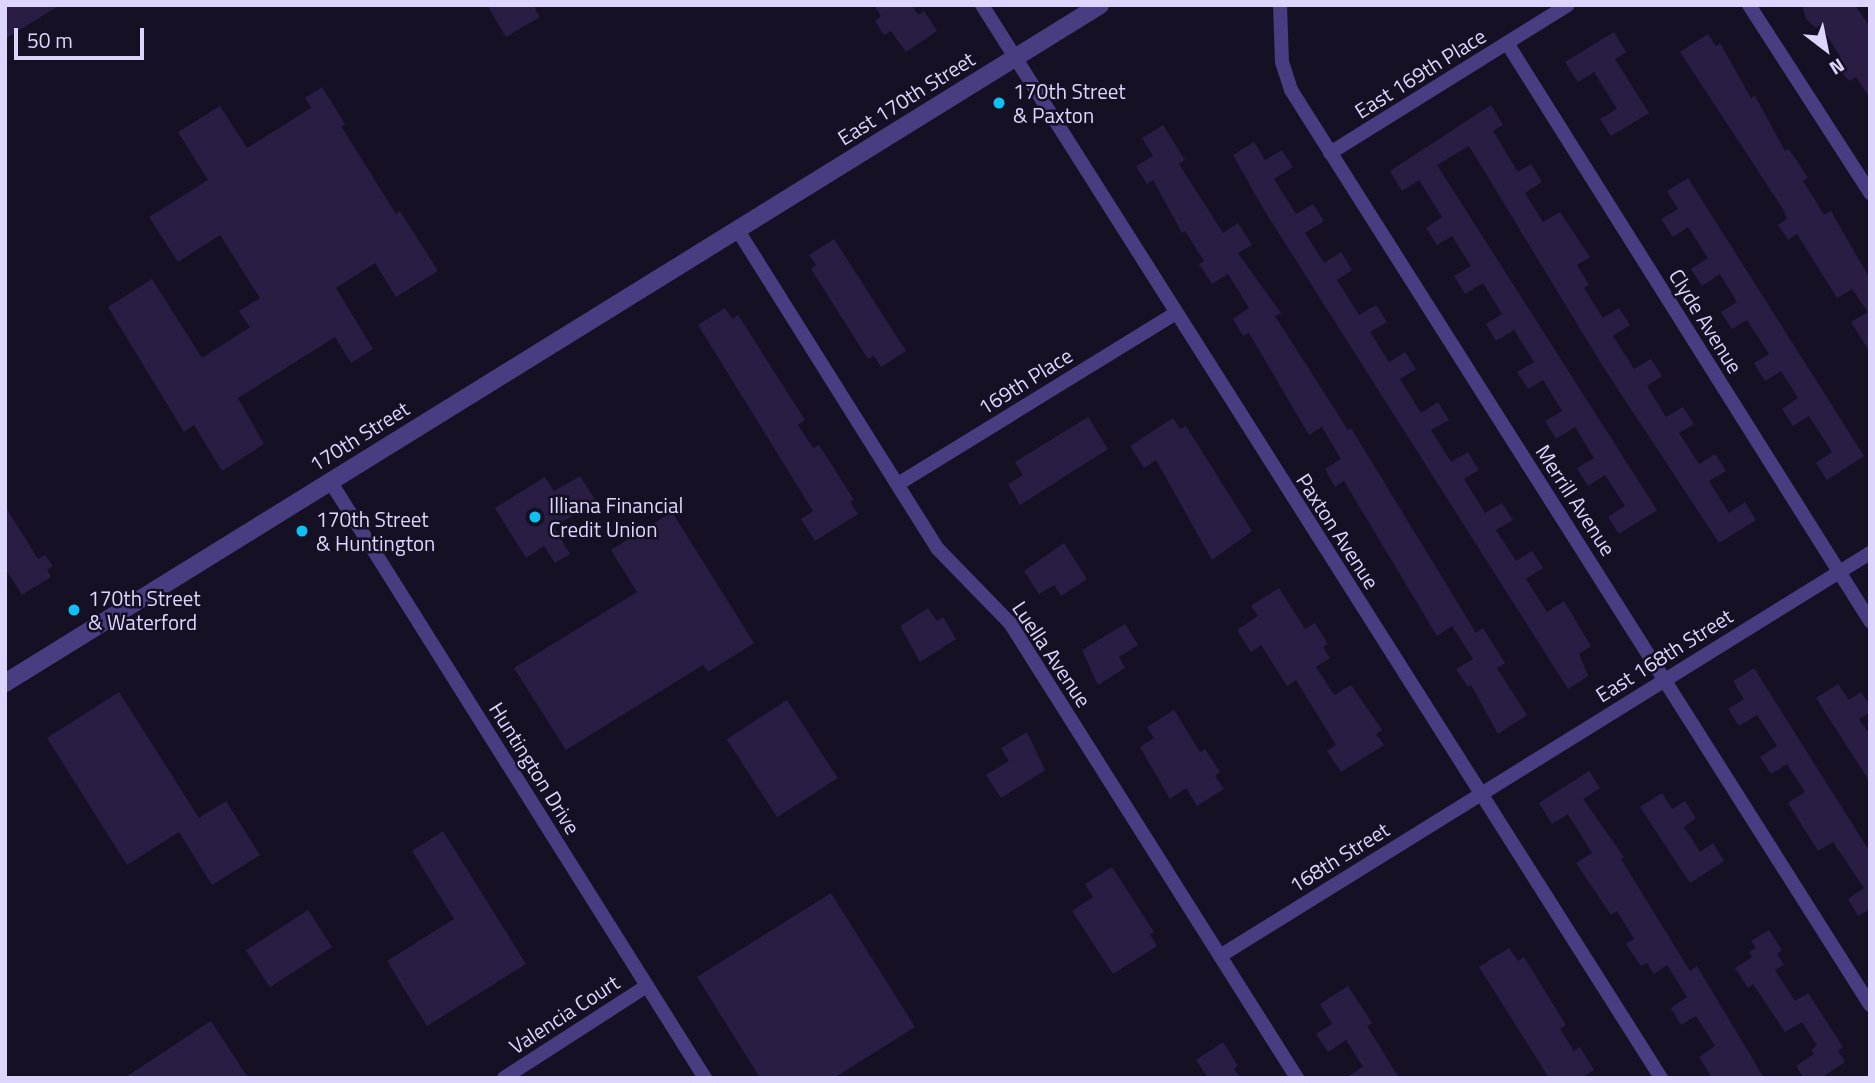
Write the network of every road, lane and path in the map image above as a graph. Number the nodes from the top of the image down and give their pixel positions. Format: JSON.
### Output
{"nodes":[{"id":1,"x":982,"y":5,"type":"edge"},
{"id":2,"x":1100,"y":5,"type":"edge"},
{"id":3,"x":1280,"y":5,"type":"edge"},
{"id":4,"x":1568,"y":5,"type":"edge"},
{"id":5,"x":1749,"y":5,"type":"edge"},
{"id":6,"x":1507,"y":43,"type":"junction"},
{"id":7,"x":1014,"y":58,"type":"junction"},
{"id":8,"x":1330,"y":153,"type":"junction"},
{"id":9,"x":1870,"y":193,"type":"edge"},
{"id":10,"x":737,"y":229,"type":"junction"},
{"id":11,"x":1174,"y":314,"type":"junction"},
{"id":12,"x":330,"y":481,"type":"junction"},
{"id":13,"x":898,"y":484,"type":"junction"},
{"id":14,"x":1870,"y":553,"type":"edge"},
{"id":15,"x":1839,"y":572,"type":"junction"},
{"id":16,"x":1870,"y":621,"type":"edge"},
{"id":17,"x":1665,"y":679,"type":"junction"},
{"id":18,"x":5,"y":683,"type":"edge"},
{"id":19,"x":1480,"y":792,"type":"junction"},
{"id":20,"x":1220,"y":956,"type":"junction"},
{"id":21,"x":647,"y":986,"type":"junction"},
{"id":22,"x":1870,"y":1006,"type":"edge"},
{"id":23,"x":504,"y":1078,"type":"edge"},
{"id":24,"x":705,"y":1078,"type":"edge"},
{"id":25,"x":1297,"y":1078,"type":"edge"},
{"id":26,"x":1661,"y":1078,"type":"edge"}],
"edges":[{"from":1,"to":7,"type":"street","name":"Paxton Avenue"},
{"from":2,"to":7,"type":"street","name":"East 170th Street"},
{"from":3,"to":8,"type":"street","name":"Merrill Avenue"},
{"from":4,"to":6,"type":"street","name":"East 169th Place"},
{"from":5,"to":9,"type":"street"},
{"from":6,"to":8,"type":"street","name":"East 169th Place"},
{"from":6,"to":15,"type":"street","name":"Clyde Avenue"},
{"from":7,"to":10,"type":"street","name":"East 170th Street"},
{"from":7,"to":11,"type":"street","name":"Paxton Avenue"},
{"from":8,"to":17,"type":"street","name":"Merrill Avenue"},
{"from":10,"to":12,"type":"street","name":"170th Street"},
{"from":10,"to":13,"type":"street","name":"Luella Avenue"},
{"from":11,"to":13,"type":"street","name":"169th Place"},
{"from":11,"to":19,"type":"street","name":"Paxton Avenue"},
{"from":12,"to":18,"type":"street","name":"170th Street"},
{"from":12,"to":21,"type":"street","name":"Huntington Drive"},
{"from":13,"to":20,"type":"street","name":"Luella Avenue"},
{"from":14,"to":15,"type":"street","name":"East 168th Street"},
{"from":15,"to":16,"type":"street","name":"Clyde Avenue"},
{"from":15,"to":17,"type":"street","name":"East 168th Street"},
{"from":17,"to":19,"type":"street","name":"East 168th Street"},
{"from":17,"to":22,"type":"street","name":"Merrill Avenue"},
{"from":19,"to":20,"type":"street","name":"168th Street"},
{"from":19,"to":26,"type":"street","name":"Paxton Avenue"},
{"from":20,"to":25,"type":"street","name":"Luella Avenue"},
{"from":21,"to":23,"type":"street","name":"Valencia Court"},
{"from":21,"to":24,"type":"street","name":"Huntington Drive"}]}
